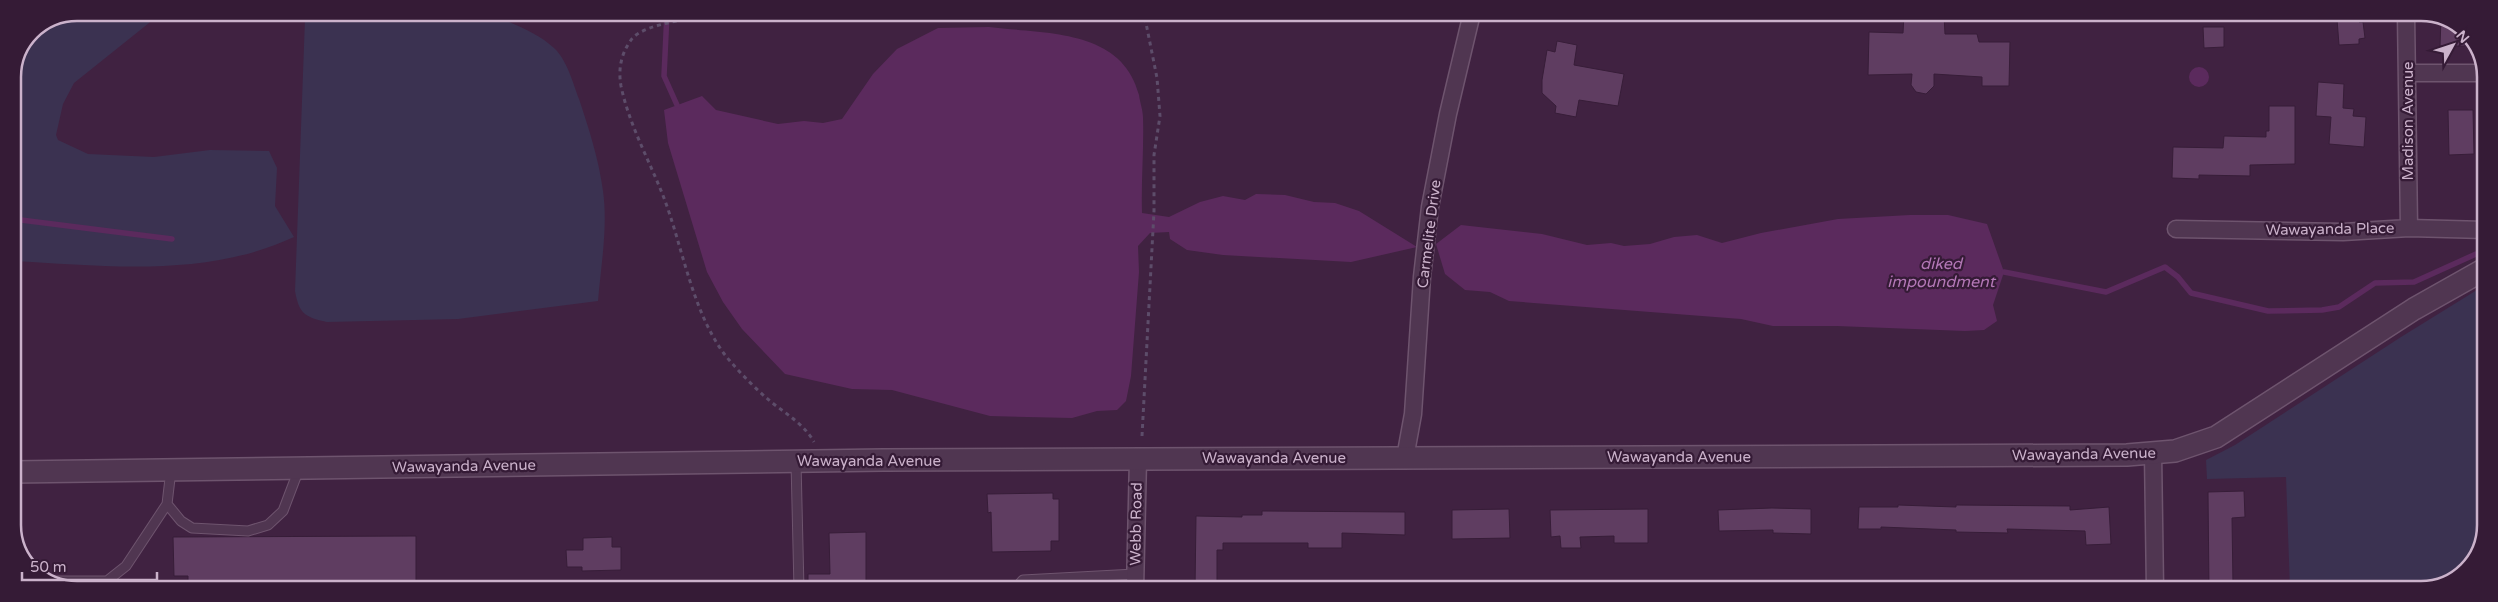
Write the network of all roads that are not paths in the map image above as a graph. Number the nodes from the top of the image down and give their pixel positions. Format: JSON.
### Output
{"nodes":[{"id":1,"x":1470,"y":21,"type":"edge"},
{"id":2,"x":2406,"y":21,"type":"edge"},
{"id":3,"x":2408,"y":73,"type":"junction"},
{"id":4,"x":2477,"y":73,"type":"edge"},
{"id":5,"x":2176,"y":228,"type":"dead end"},
{"id":6,"x":2409,"y":228,"type":"junction"},
{"id":7,"x":2477,"y":230,"type":"edge"},
{"id":8,"x":2477,"y":274,"type":"edge"},
{"id":9,"x":2153,"y":453,"type":"junction"},
{"id":10,"x":1405,"y":458,"type":"junction"},
{"id":11,"x":1138,"y":459,"type":"junction"},
{"id":12,"x":796,"y":461,"type":"junction"},
{"id":13,"x":299,"y":468,"type":"junction"},
{"id":14,"x":171,"y":470,"type":"junction"},
{"id":15,"x":21,"y":472,"type":"edge"},
{"id":16,"x":167,"y":504,"type":"junction"},
{"id":17,"x":111,"y":581,"type":"edge"},
{"id":18,"x":799,"y":581,"type":"edge"},
{"id":19,"x":1022,"y":581,"type":"edge"},
{"id":20,"x":1079,"y":581,"type":"edge"},
{"id":21,"x":1135,"y":581,"type":"edge"},
{"id":22,"x":2155,"y":581,"type":"edge"}],
"edges":[{"from":1,"to":10,"type":"street","name":"Carmelite Drive"},
{"from":2,"to":3,"type":"street","name":"Madison Avenue"},
{"from":3,"to":4,"type":"street"},
{"from":3,"to":6,"type":"street","name":"Madison Avenue"},
{"from":5,"to":6,"type":"street","name":"Wawayanda Place"},
{"from":6,"to":7,"type":"street","name":"Wawayanda Place"},
{"from":8,"to":9,"type":"street","name":"Wawayanda Avenue"},
{"from":9,"to":10,"type":"street","name":"Wawayanda Avenue"},
{"from":9,"to":22,"type":"street"},
{"from":10,"to":11,"type":"street","name":"Wawayanda Avenue"},
{"from":11,"to":12,"type":"street","name":"Wawayanda Avenue"},
{"from":11,"to":21,"type":"street","name":"Webb Road"},
{"from":12,"to":13,"type":"street","name":"Wawayanda Avenue"},
{"from":12,"to":18,"type":"lane"},
{"from":13,"to":14,"type":"street","name":"Wawayanda Avenue"},
{"from":13,"to":16,"type":"lane"},
{"from":14,"to":15,"type":"street","name":"Wawayanda Avenue"},
{"from":14,"to":16,"type":"lane"},
{"from":16,"to":17,"type":"lane"},
{"from":19,"to":20,"type":"lane"}]}
